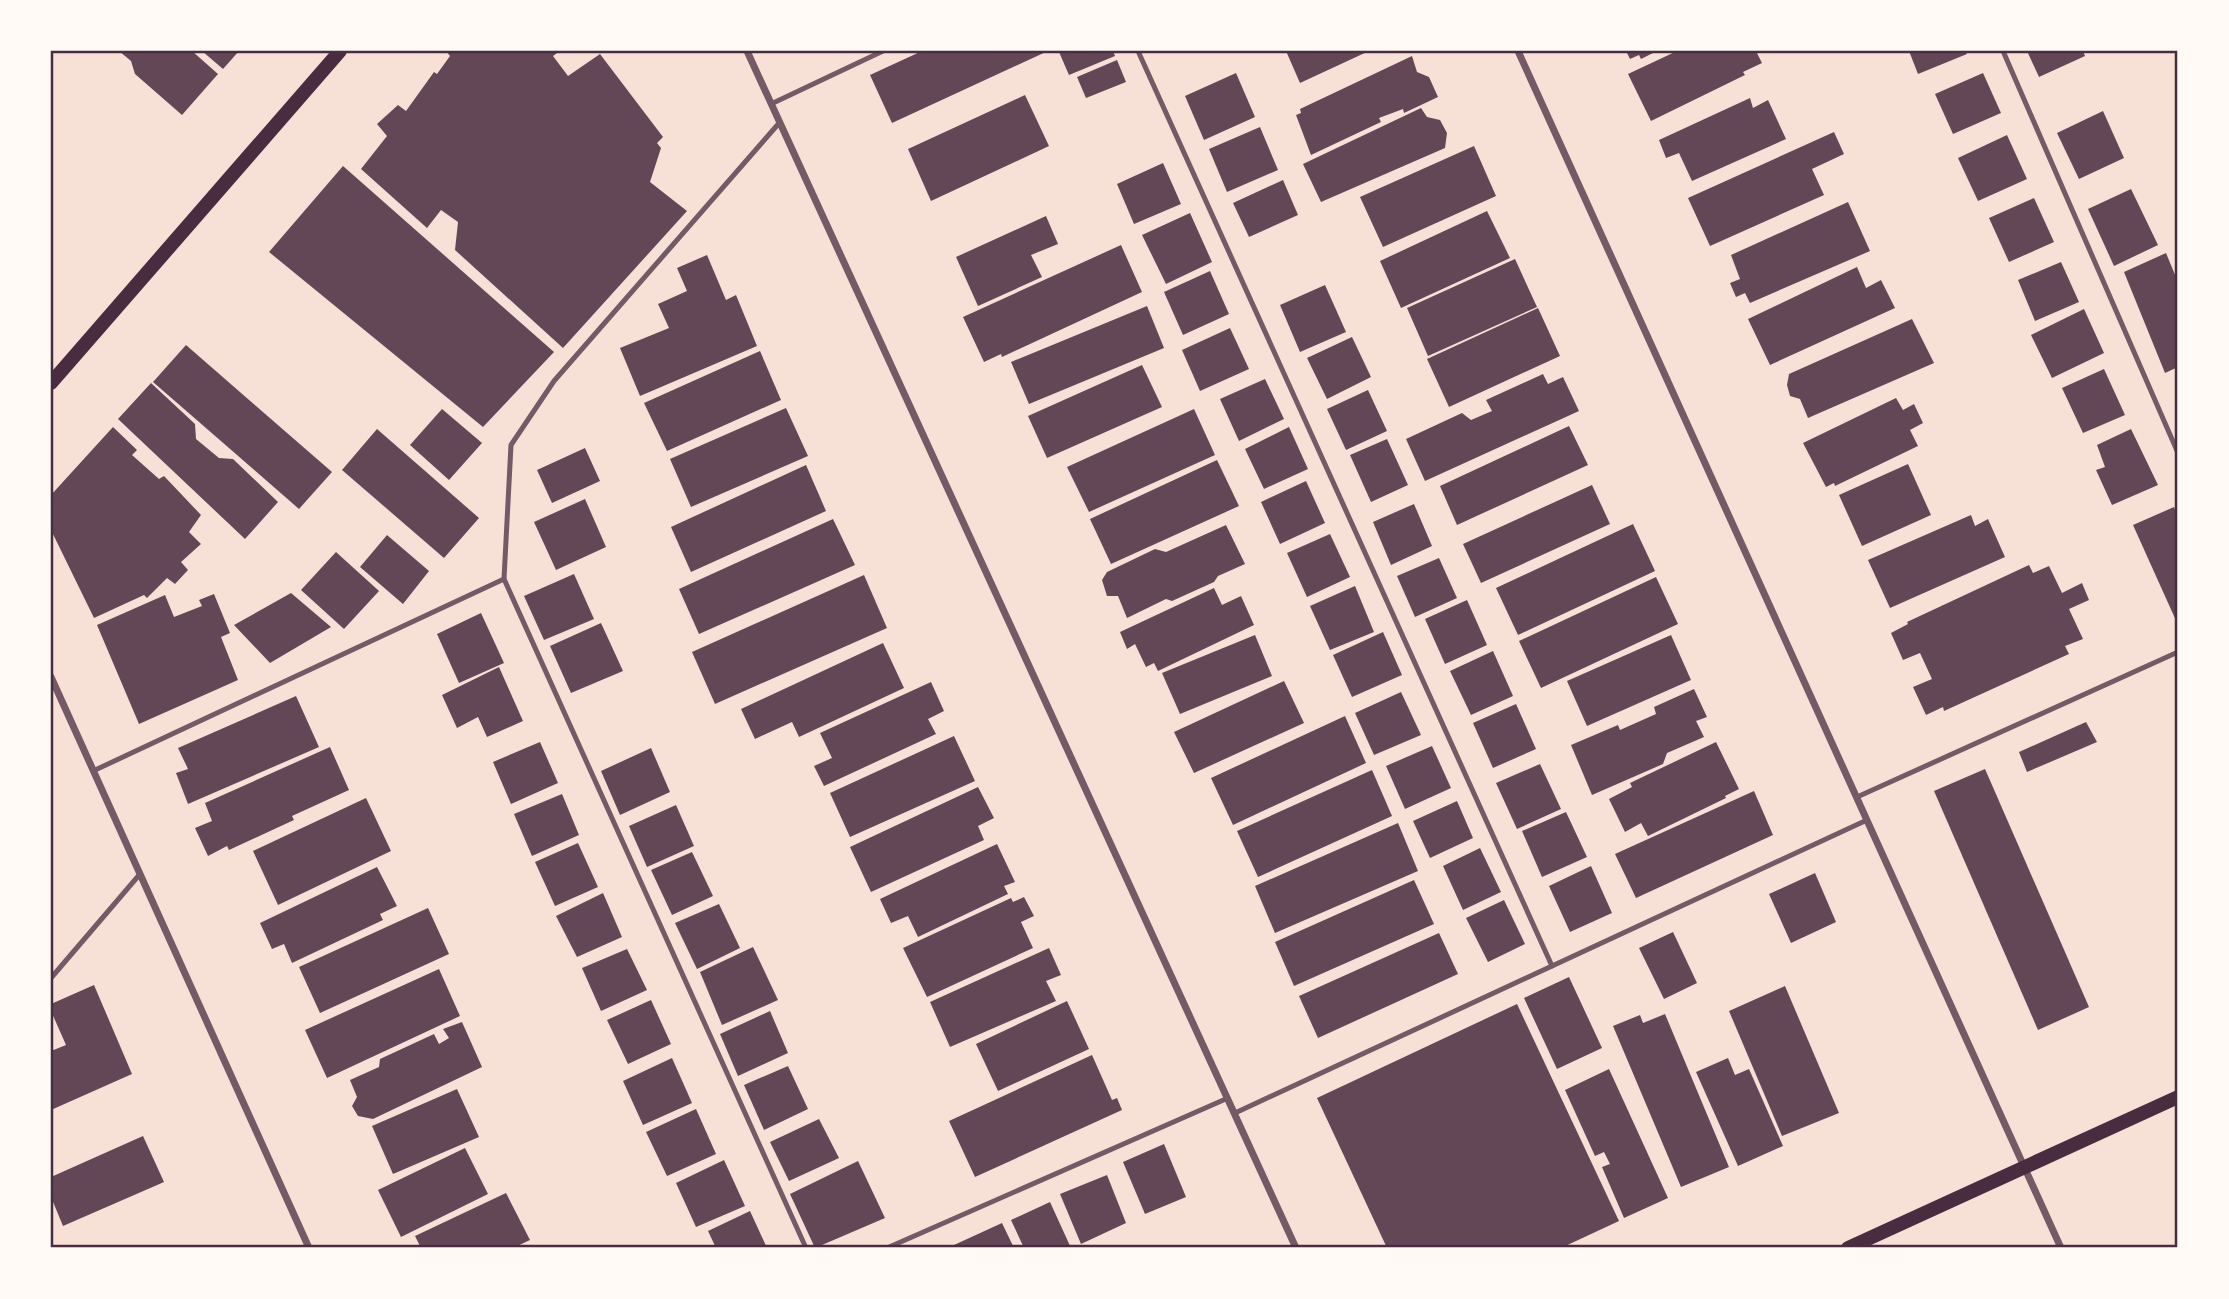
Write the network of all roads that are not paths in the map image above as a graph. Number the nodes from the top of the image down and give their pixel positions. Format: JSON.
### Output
{"nodes":[{"id":1,"x":340,"y":51,"type":"edge"},
{"id":2,"x":747,"y":51,"type":"edge"},
{"id":3,"x":883,"y":51,"type":"edge"},
{"id":4,"x":1138,"y":51,"type":"edge"},
{"id":5,"x":1518,"y":51,"type":"edge"},
{"id":6,"x":2003,"y":51,"type":"edge"},
{"id":7,"x":771,"y":104,"type":"junction"},
{"id":8,"x":780,"y":122,"type":"junction"},
{"id":9,"x":51,"y":383,"type":"edge"},
{"id":10,"x":2178,"y":453,"type":"edge"},
{"id":11,"x":504,"y":579,"type":"junction"},
{"id":12,"x":2178,"y":652,"type":"edge"},
{"id":13,"x":51,"y":677,"type":"edge"},
{"id":14,"x":93,"y":771,"type":"junction"},
{"id":15,"x":1857,"y":797,"type":"junction"},
{"id":16,"x":1867,"y":820,"type":"junction"},
{"id":17,"x":141,"y":874,"type":"junction"},
{"id":18,"x":1552,"y":966,"type":"junction"},
{"id":19,"x":51,"y":978,"type":"edge"},
{"id":20,"x":2178,"y":1097,"type":"edge"},
{"id":21,"x":1228,"y":1098,"type":"junction"},
{"id":22,"x":1235,"y":1113,"type":"junction"},
{"id":23,"x":2025,"y":1167,"type":"junction"},
{"id":24,"x":309,"y":1248,"type":"edge"},
{"id":25,"x":806,"y":1248,"type":"edge"},
{"id":26,"x":887,"y":1248,"type":"edge"},
{"id":27,"x":1296,"y":1248,"type":"edge"},
{"id":28,"x":1848,"y":1248,"type":"edge"},
{"id":29,"x":2061,"y":1248,"type":"edge"}],
"edges":[{"from":1,"to":9,"type":"main road"},
{"from":2,"to":7,"type":"street"},
{"from":3,"to":7,"type":"lane"},
{"from":4,"to":18,"type":"lane"},
{"from":5,"to":15,"type":"street"},
{"from":6,"to":10,"type":"lane"},
{"from":7,"to":8,"type":"street"},
{"from":8,"to":11,"type":"lane"},
{"from":8,"to":21,"type":"street"},
{"from":11,"to":14,"type":"lane"},
{"from":11,"to":25,"type":"lane"},
{"from":12,"to":15,"type":"lane"},
{"from":13,"to":14,"type":"street"},
{"from":14,"to":17,"type":"street"},
{"from":15,"to":16,"type":"street"},
{"from":16,"to":18,"type":"lane"},
{"from":16,"to":23,"type":"street"},
{"from":17,"to":19,"type":"lane"},
{"from":17,"to":24,"type":"street"},
{"from":18,"to":22,"type":"lane"},
{"from":20,"to":23,"type":"main road"},
{"from":21,"to":22,"type":"street"},
{"from":21,"to":26,"type":"lane"},
{"from":22,"to":27,"type":"street"},
{"from":23,"to":28,"type":"main road"},
{"from":23,"to":29,"type":"street"}]}
